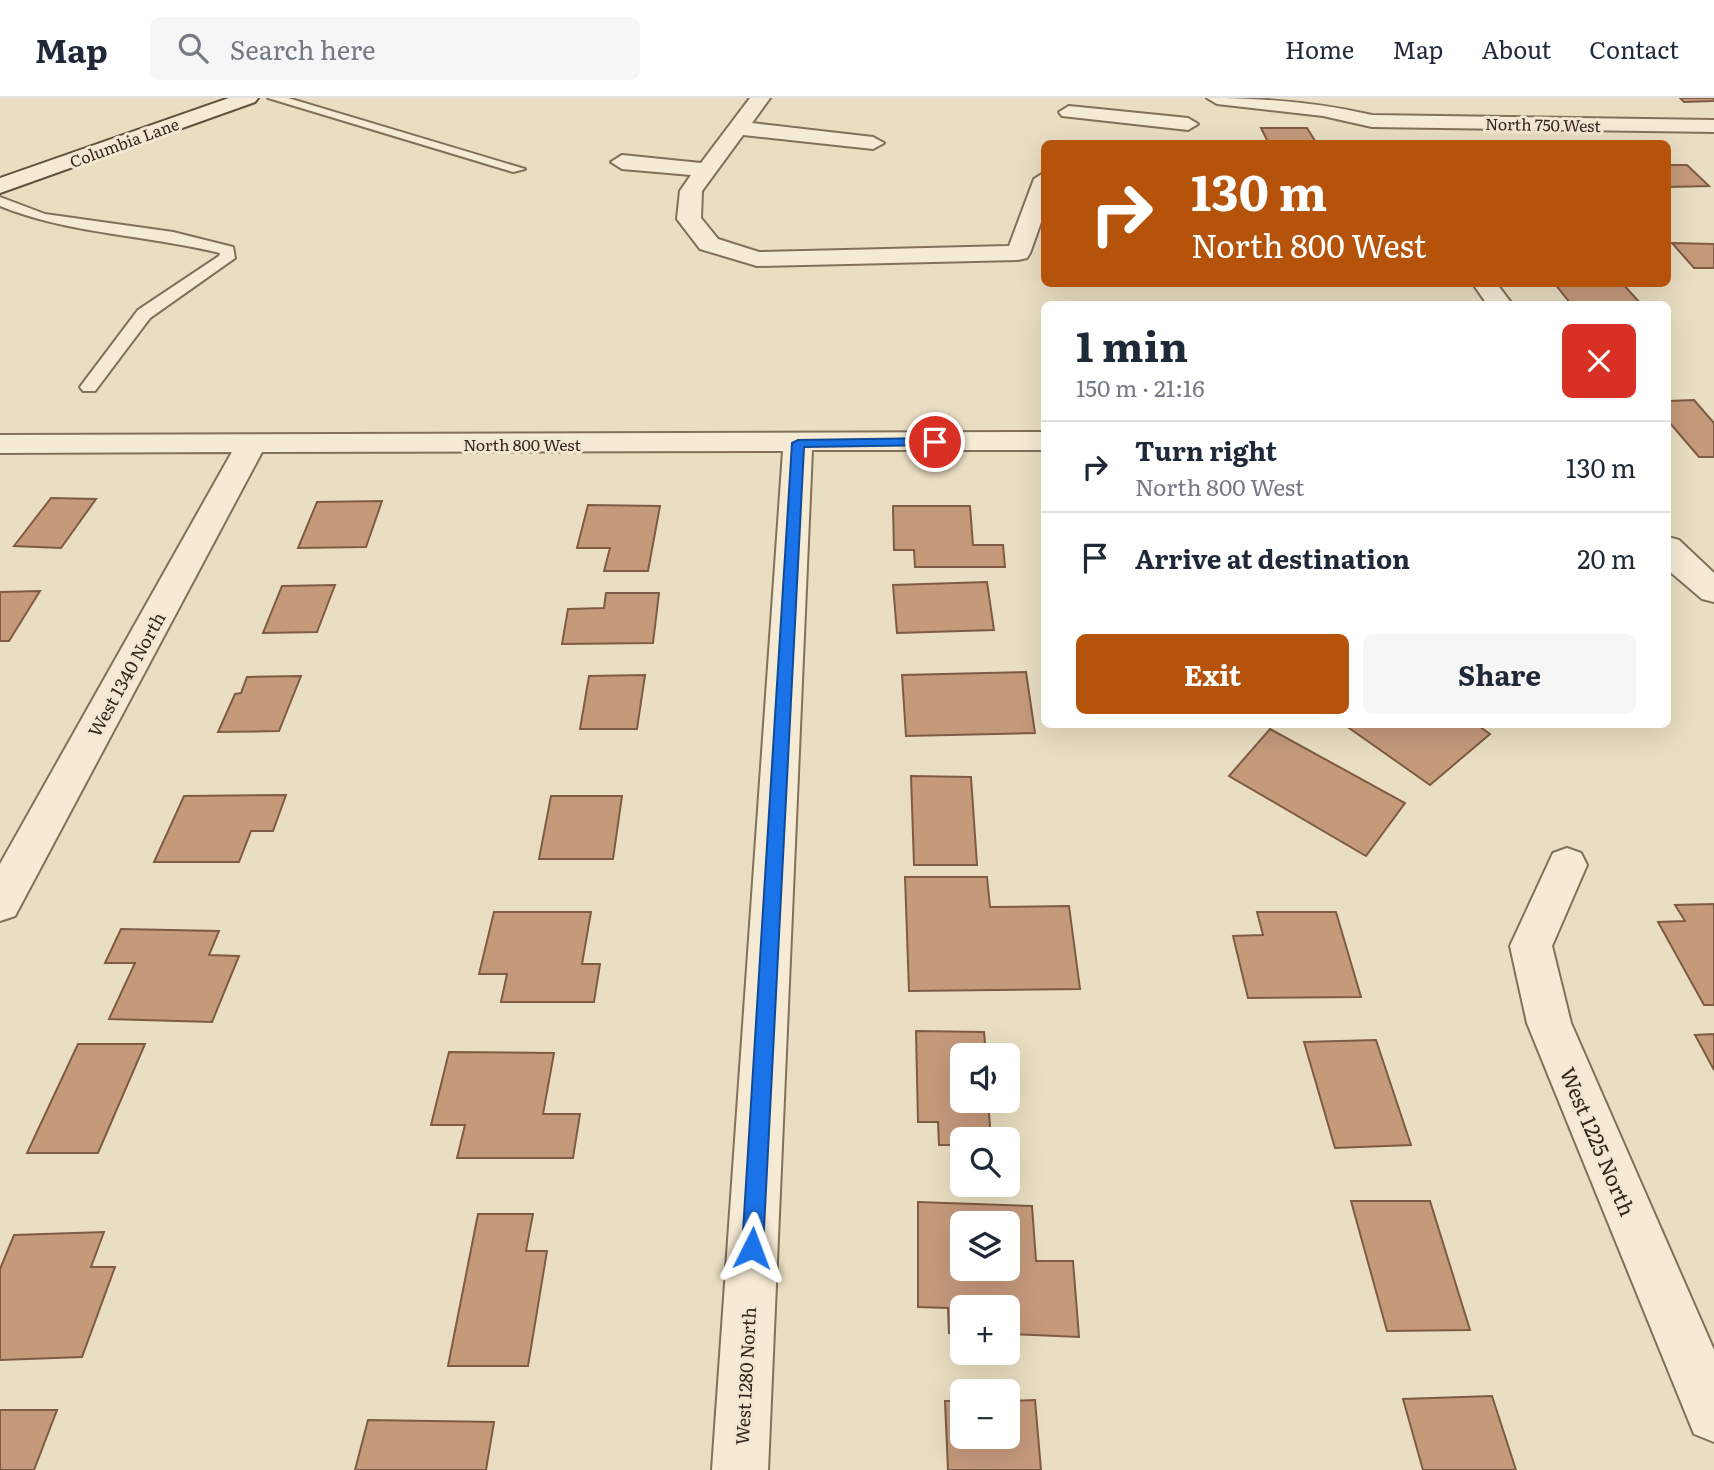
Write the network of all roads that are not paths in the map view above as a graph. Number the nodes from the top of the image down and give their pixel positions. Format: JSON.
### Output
{"nodes":[{"id":1,"x":248,"y":98,"type":"edge"},
{"id":2,"x":274,"y":98,"type":"edge"},
{"id":3,"x":760,"y":98,"type":"edge"},
{"id":4,"x":1216,"y":98,"type":"edge"},
{"id":5,"x":1353,"y":98,"type":"edge"},
{"id":6,"x":1072,"y":105,"type":"edge"},
{"id":7,"x":1372,"y":121,"type":"junction"},
{"id":8,"x":1188,"y":124,"type":"dead end"},
{"id":9,"x":1714,"y":126,"type":"edge"},
{"id":10,"x":738,"y":128,"type":"junction"},
{"id":11,"x":1061,"y":133,"type":"dead end"},
{"id":12,"x":1385,"y":140,"type":"edge"},
{"id":13,"x":873,"y":143,"type":"dead end"},
{"id":14,"x":622,"y":162,"type":"dead end"},
{"id":15,"x":518,"y":169,"type":"dead end"},
{"id":16,"x":707,"y":170,"type":"junction"},
{"id":17,"x":0,"y":186,"type":"edge"},
{"id":18,"x":1041,"y":200,"type":"edge"},
{"id":19,"x":0,"y":201,"type":"edge"},
{"id":20,"x":1034,"y":237,"type":"edge"},
{"id":21,"x":89,"y":387,"type":"dead end"},
{"id":22,"x":1041,"y":441,"type":"edge"},
{"id":23,"x":798,"y":443,"type":"junction"},
{"id":24,"x":0,"y":444,"type":"edge"},
{"id":25,"x":251,"y":445,"type":"junction"},
{"id":26,"x":1671,"y":551,"type":"edge"},
{"id":27,"x":1708,"y":587,"type":"edge"},
{"id":28,"x":1567,"y":865,"type":"dead end"},
{"id":29,"x":0,"y":903,"type":"edge"},
{"id":30,"x":1714,"y":1414,"type":"edge"},
{"id":31,"x":740,"y":1470,"type":"edge"}],
"edges":[{"from":1,"to":17,"type":"street","name":"Columbia Lane"},
{"from":2,"to":15,"type":"lane"},
{"from":3,"to":10,"type":"street"},
{"from":4,"to":7,"type":"street","name":"North 750 West"},
{"from":5,"to":7,"type":"street"},
{"from":6,"to":8,"type":"street"},
{"from":6,"to":11,"type":"street"},
{"from":7,"to":9,"type":"street","name":"North 750 West"},
{"from":7,"to":12,"type":"street"},
{"from":10,"to":13,"type":"street"},
{"from":10,"to":16,"type":"street"},
{"from":14,"to":16,"type":"street"},
{"from":16,"to":20,"type":"street"},
{"from":18,"to":20,"type":"street"},
{"from":19,"to":21,"type":"lane"},
{"from":22,"to":23,"type":"street","name":"North 800 West"},
{"from":23,"to":25,"type":"street","name":"North 800 West"},
{"from":23,"to":31,"type":"street","name":"West 1280 North"},
{"from":24,"to":25,"type":"street","name":"North 800 West"},
{"from":25,"to":29,"type":"street","name":"West 1340 North"},
{"from":26,"to":27,"type":"street"},
{"from":28,"to":30,"type":"street","name":"West 1225 North"}]}
